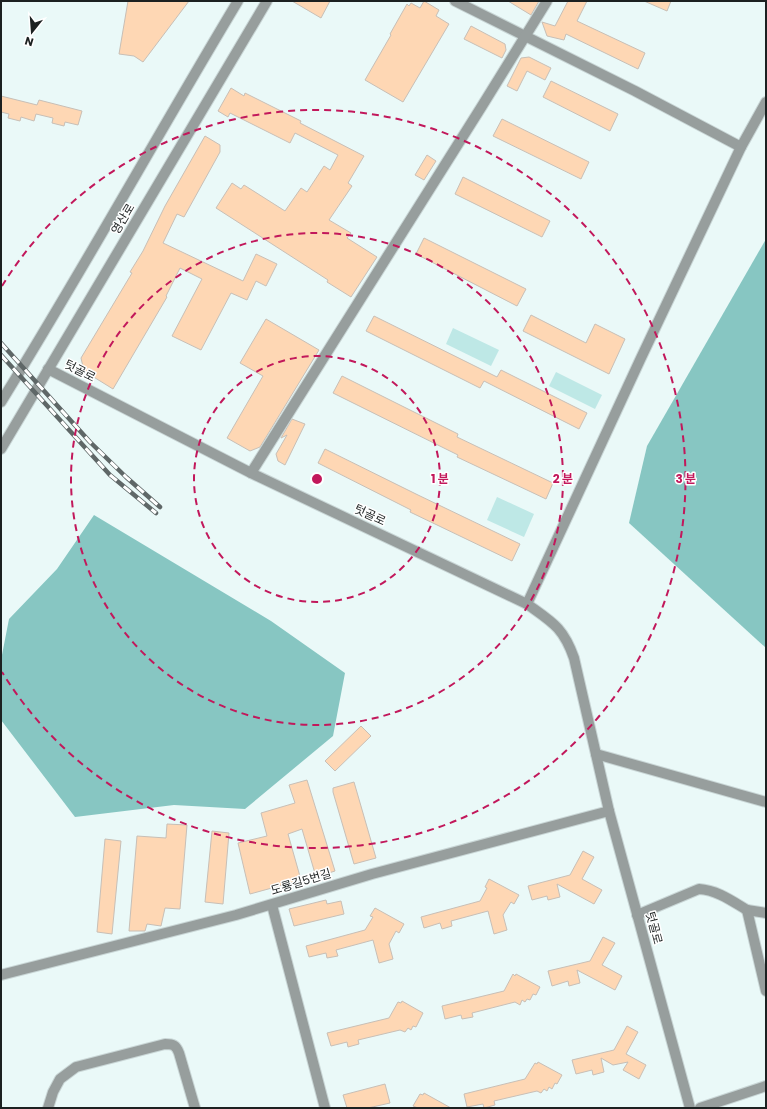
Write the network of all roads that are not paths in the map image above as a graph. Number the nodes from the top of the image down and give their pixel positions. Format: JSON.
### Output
{"nodes":[{"id":1,"x":238,"y":1,"type":"edge"},
{"id":2,"x":267,"y":1,"type":"edge"},
{"id":3,"x":455,"y":1,"type":"edge"},
{"id":4,"x":546,"y":1,"type":"edge"},
{"id":5,"x":524,"y":36,"type":"junction"},
{"id":6,"x":766,"y":102,"type":"edge"},
{"id":7,"x":741,"y":147,"type":"junction"},
{"id":8,"x":48,"y":369,"type":"junction"},
{"id":9,"x":1,"y":402,"type":"edge"},
{"id":10,"x":1,"y":449,"type":"edge"},
{"id":11,"x":251,"y":473,"type":"junction"},
{"id":12,"x":527,"y":604,"type":"junction"},
{"id":13,"x":596,"y":754,"type":"junction"},
{"id":14,"x":766,"y":802,"type":"edge"},
{"id":15,"x":609,"y":811,"type":"junction"},
{"id":16,"x":272,"y":905,"type":"junction"},
{"id":17,"x":746,"y":910,"type":"junction"},
{"id":18,"x":766,"y":913,"type":"edge"},
{"id":19,"x":637,"y":915,"type":"junction"},
{"id":20,"x":1,"y":975,"type":"edge"},
{"id":21,"x":766,"y":991,"type":"edge"},
{"id":22,"x":766,"y":1086,"type":"edge"},
{"id":23,"x":48,"y":1108,"type":"edge"},
{"id":24,"x":195,"y":1108,"type":"edge"},
{"id":25,"x":325,"y":1108,"type":"edge"},
{"id":26,"x":690,"y":1108,"type":"edge"},
{"id":27,"x":700,"y":1108,"type":"edge"}],
"edges":[{"from":1,"to":9,"type":"street","name":"영산로"},
{"from":2,"to":8,"type":"street","name":"영산로"},
{"from":3,"to":5,"type":"street"},
{"from":4,"to":5,"type":"street"},
{"from":5,"to":7,"type":"street"},
{"from":5,"to":11,"type":"street"},
{"from":6,"to":7,"type":"street"},
{"from":7,"to":12,"type":"street"},
{"from":8,"to":10,"type":"street","name":"영산로"},
{"from":8,"to":11,"type":"street","name":"텃골로"},
{"from":11,"to":12,"type":"street","name":"텃골로"},
{"from":12,"to":13,"type":"street","name":"텃골로"},
{"from":13,"to":14,"type":"street"},
{"from":13,"to":15,"type":"street","name":"텃골로"},
{"from":15,"to":16,"type":"street","name":"도룡길5번길"},
{"from":15,"to":19,"type":"street","name":"텃골로"},
{"from":16,"to":20,"type":"street","name":"도룡길5번길"},
{"from":16,"to":25,"type":"street"},
{"from":17,"to":18,"type":"street"},
{"from":17,"to":19,"type":"street"},
{"from":17,"to":21,"type":"street"},
{"from":19,"to":26,"type":"street","name":"텃골로"},
{"from":22,"to":27,"type":"street"},
{"from":23,"to":24,"type":"street"}]}
